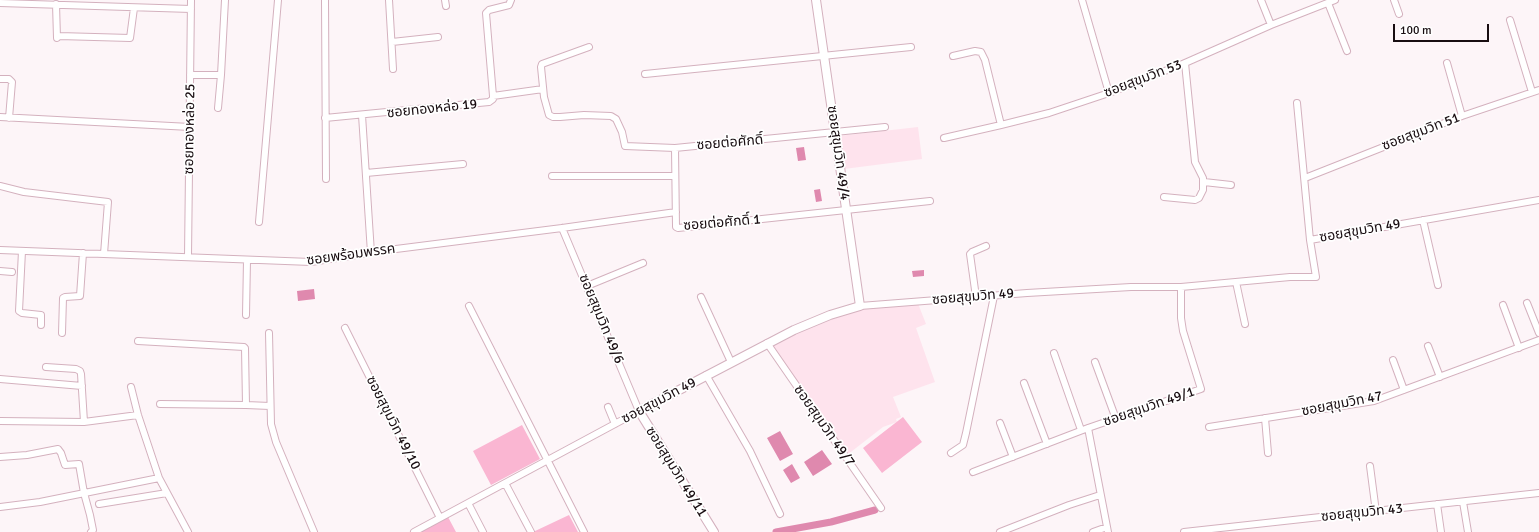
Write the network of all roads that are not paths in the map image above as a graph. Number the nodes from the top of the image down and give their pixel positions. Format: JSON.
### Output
{"nodes":[{"id":1,"x":191,"y":0,"type":"edge"},
{"id":2,"x":225,"y":0,"type":"edge"},
{"id":3,"x":278,"y":0,"type":"edge"},
{"id":4,"x":325,"y":0,"type":"edge"},
{"id":5,"x":389,"y":0,"type":"edge"},
{"id":6,"x":511,"y":0,"type":"edge"},
{"id":7,"x":816,"y":0,"type":"edge"},
{"id":8,"x":1082,"y":0,"type":"edge"},
{"id":9,"x":1261,"y":0,"type":"edge"},
{"id":10,"x":1335,"y":0,"type":"edge"},
{"id":11,"x":1394,"y":0,"type":"edge"},
{"id":12,"x":0,"y":3,"type":"edge"},
{"id":13,"x":1328,"y":3,"type":"junction"},
{"id":14,"x":56,"y":4,"type":"junction"},
{"id":15,"x":134,"y":8,"type":"junction"},
{"id":16,"x":191,"y":9,"type":"junction"},
{"id":17,"x":1399,"y":14,"type":"dead end"},
{"id":18,"x":1510,"y":20,"type":"dead end"},
{"id":19,"x":1271,"y":25,"type":"junction"},
{"id":20,"x":438,"y":37,"type":"dead end"},
{"id":21,"x":392,"y":42,"type":"junction"},
{"id":22,"x":589,"y":47,"type":"dead end"},
{"id":23,"x":911,"y":47,"type":"dead end"},
{"id":24,"x":1347,"y":51,"type":"dead end"},
{"id":25,"x":824,"y":55,"type":"junction"},
{"id":26,"x":953,"y":56,"type":"dead end"},
{"id":27,"x":1185,"y":63,"type":"junction"},
{"id":28,"x":1447,"y":63,"type":"dead end"},
{"id":29,"x":393,"y":69,"type":"dead end"},
{"id":30,"x":221,"y":74,"type":"junction"},
{"id":31,"x":645,"y":74,"type":"dead end"},
{"id":32,"x":190,"y":75,"type":"junction"},
{"id":33,"x":0,"y":78,"type":"edge"},
{"id":34,"x":543,"y":89,"type":"junction"},
{"id":35,"x":1539,"y":90,"type":"edge"},
{"id":36,"x":1532,"y":92,"type":"junction"},
{"id":37,"x":1109,"y":93,"type":"junction"},
{"id":38,"x":493,"y":96,"type":"junction"},
{"id":39,"x":1297,"y":103,"type":"dead end"},
{"id":40,"x":218,"y":108,"type":"dead end"},
{"id":41,"x":362,"y":115,"type":"junction"},
{"id":42,"x":1462,"y":116,"type":"junction"},
{"id":43,"x":0,"y":117,"type":"edge"},
{"id":44,"x":9,"y":118,"type":"junction"},
{"id":45,"x":325,"y":118,"type":"junction"},
{"id":46,"x":1001,"y":126,"type":"junction"},
{"id":47,"x":190,"y":127,"type":"junction"},
{"id":48,"x":885,"y":127,"type":"dead end"},
{"id":49,"x":835,"y":132,"type":"junction"},
{"id":50,"x":944,"y":138,"type":"dead end"},
{"id":51,"x":675,"y":148,"type":"junction"},
{"id":52,"x":463,"y":164,"type":"dead end"},
{"id":53,"x":366,"y":173,"type":"junction"},
{"id":54,"x":552,"y":176,"type":"dead end"},
{"id":55,"x":676,"y":176,"type":"junction"},
{"id":56,"x":1305,"y":178,"type":"junction"},
{"id":57,"x":326,"y":179,"type":"dead end"},
{"id":58,"x":1204,"y":182,"type":"junction"},
{"id":59,"x":1231,"y":185,"type":"dead end"},
{"id":60,"x":0,"y":186,"type":"edge"},
{"id":61,"x":1164,"y":197,"type":"dead end"},
{"id":62,"x":1539,"y":200,"type":"edge"},
{"id":63,"x":930,"y":201,"type":"dead end"},
{"id":64,"x":846,"y":210,"type":"junction"},
{"id":65,"x":676,"y":212,"type":"junction"},
{"id":66,"x":1423,"y":220,"type":"junction"},
{"id":67,"x":259,"y":222,"type":"dead end"},
{"id":68,"x":562,"y":228,"type":"junction"},
{"id":69,"x":1310,"y":240,"type":"junction"},
{"id":70,"x":986,"y":246,"type":"dead end"},
{"id":71,"x":0,"y":250,"type":"edge"},
{"id":72,"x":22,"y":251,"type":"junction"},
{"id":73,"x":83,"y":253,"type":"junction"},
{"id":74,"x":371,"y":253,"type":"junction"},
{"id":75,"x":104,"y":254,"type":"junction"},
{"id":76,"x":188,"y":257,"type":"junction"},
{"id":77,"x":247,"y":260,"type":"junction"},
{"id":78,"x":643,"y":264,"type":"dead end"},
{"id":79,"x":0,"y":271,"type":"edge"},
{"id":80,"x":12,"y":272,"type":"dead end"},
{"id":81,"x":1236,"y":282,"type":"junction"},
{"id":82,"x":1438,"y":285,"type":"dead end"},
{"id":83,"x":587,"y":286,"type":"junction"},
{"id":84,"x":1180,"y":287,"type":"junction"},
{"id":85,"x":994,"y":296,"type":"junction"},
{"id":86,"x":701,"y":297,"type":"dead end"},
{"id":87,"x":976,"y":297,"type":"junction"},
{"id":88,"x":1527,"y":303,"type":"dead end"},
{"id":89,"x":1503,"y":305,"type":"dead end"},
{"id":90,"x":469,"y":306,"type":"dead end"},
{"id":91,"x":860,"y":306,"type":"junction"},
{"id":92,"x":246,"y":315,"type":"dead end"},
{"id":93,"x":1245,"y":324,"type":"dead end"},
{"id":94,"x":41,"y":326,"type":"dead end"},
{"id":95,"x":345,"y":328,"type":"dead end"},
{"id":96,"x":269,"y":332,"type":"dead end"},
{"id":97,"x":62,"y":333,"type":"dead end"},
{"id":98,"x":1539,"y":333,"type":"edge"},
{"id":99,"x":1539,"y":340,"type":"edge"},
{"id":100,"x":138,"y":341,"type":"dead end"},
{"id":101,"x":767,"y":343,"type":"junction"},
{"id":102,"x":1428,"y":346,"type":"dead end"},
{"id":103,"x":1519,"y":348,"type":"junction"},
{"id":104,"x":1054,"y":353,"type":"dead end"},
{"id":105,"x":1393,"y":360,"type":"dead end"},
{"id":106,"x":731,"y":362,"type":"junction"},
{"id":107,"x":1095,"y":362,"type":"dead end"},
{"id":108,"x":46,"y":367,"type":"dead end"},
{"id":109,"x":706,"y":376,"type":"junction"},
{"id":110,"x":1440,"y":376,"type":"junction"},
{"id":111,"x":0,"y":379,"type":"edge"},
{"id":112,"x":1024,"y":383,"type":"dead end"},
{"id":113,"x":82,"y":386,"type":"junction"},
{"id":114,"x":131,"y":387,"type":"dead end"},
{"id":115,"x":1404,"y":390,"type":"junction"},
{"id":116,"x":160,"y":404,"type":"dead end"},
{"id":117,"x":246,"y":405,"type":"junction"},
{"id":118,"x":270,"y":406,"type":"junction"},
{"id":119,"x":608,"y":407,"type":"dead end"},
{"id":120,"x":639,"y":411,"type":"junction"},
{"id":121,"x":138,"y":415,"type":"junction"},
{"id":122,"x":1265,"y":418,"type":"junction"},
{"id":123,"x":1116,"y":419,"type":"junction"},
{"id":124,"x":0,"y":421,"type":"edge"},
{"id":125,"x":84,"y":422,"type":"junction"},
{"id":126,"x":1000,"y":423,"type":"dead end"},
{"id":127,"x":615,"y":424,"type":"junction"},
{"id":128,"x":1209,"y":427,"type":"dead end"},
{"id":129,"x":1088,"y":428,"type":"junction"},
{"id":130,"x":1081,"y":430,"type":"junction"},
{"id":131,"x":1047,"y":444,"type":"junction"},
{"id":132,"x":951,"y":453,"type":"dead end"},
{"id":133,"x":1268,"y":453,"type":"dead end"},
{"id":134,"x":0,"y":457,"type":"edge"},
{"id":135,"x":1013,"y":457,"type":"junction"},
{"id":136,"x":547,"y":460,"type":"junction"},
{"id":137,"x":1370,"y":466,"type":"dead end"},
{"id":138,"x":973,"y":472,"type":"dead end"},
{"id":139,"x":159,"y":478,"type":"junction"},
{"id":140,"x":505,"y":483,"type":"junction"},
{"id":141,"x":84,"y":493,"type":"junction"},
{"id":142,"x":167,"y":493,"type":"junction"},
{"id":143,"x":1539,"y":493,"type":"edge"},
{"id":144,"x":1100,"y":495,"type":"junction"},
{"id":145,"x":1464,"y":502,"type":"junction"},
{"id":146,"x":468,"y":503,"type":"junction"},
{"id":147,"x":99,"y":504,"type":"dead end"},
{"id":148,"x":1438,"y":504,"type":"junction"},
{"id":149,"x":0,"y":507,"type":"edge"},
{"id":150,"x":882,"y":508,"type":"dead end"},
{"id":151,"x":1376,"y":512,"type":"junction"},
{"id":152,"x":780,"y":514,"type":"dead end"},
{"id":153,"x":440,"y":518,"type":"junction"},
{"id":154,"x":1108,"y":530,"type":"edge"},
{"id":155,"x":91,"y":532,"type":"edge"},
{"id":156,"x":188,"y":532,"type":"edge"},
{"id":157,"x":314,"y":532,"type":"edge"},
{"id":158,"x":414,"y":532,"type":"edge"},
{"id":159,"x":483,"y":532,"type":"edge"},
{"id":160,"x":531,"y":532,"type":"edge"},
{"id":161,"x":584,"y":532,"type":"edge"},
{"id":162,"x":714,"y":532,"type":"edge"},
{"id":163,"x":1000,"y":532,"type":"edge"},
{"id":164,"x":1093,"y":532,"type":"edge"},
{"id":165,"x":1184,"y":532,"type":"edge"},
{"id":166,"x":1441,"y":532,"type":"edge"},
{"id":167,"x":1468,"y":532,"type":"edge"}],
"edges":[{"from":1,"to":16,"type":"street","name":"ซอยทองหล่อ 25"},
{"from":2,"to":30,"type":"street"},
{"from":3,"to":67,"type":"street"},
{"from":4,"to":45,"type":"street"},
{"from":5,"to":21,"type":"street"},
{"from":6,"to":38,"type":"street","name":"ซอยทองหล่อ 19"},
{"from":7,"to":25,"type":"street","name":"ซอยสุขุมวิท 49/4"},
{"from":8,"to":37,"type":"street"},
{"from":9,"to":19,"type":"street"},
{"from":10,"to":13,"type":"street","name":"ซอยสุขุมวิท 53"},
{"from":11,"to":17,"type":"street"},
{"from":12,"to":14,"type":"street"},
{"from":13,"to":19,"type":"street","name":"ซอยสุขุมวิท 53"},
{"from":13,"to":24,"type":"street"},
{"from":14,"to":15,"type":"street"},
{"from":14,"to":15,"type":"street"},
{"from":15,"to":16,"type":"street"},
{"from":16,"to":32,"type":"street","name":"ซอยทองหล่อ 25"},
{"from":18,"to":36,"type":"street"},
{"from":19,"to":27,"type":"street","name":"ซอยสุขุมวิท 53"},
{"from":20,"to":21,"type":"street"},
{"from":21,"to":29,"type":"street"},
{"from":22,"to":34,"type":"street"},
{"from":23,"to":25,"type":"street"},
{"from":25,"to":31,"type":"street"},
{"from":25,"to":49,"type":"street","name":"ซอยสุขุมวิท 49/4"},
{"from":26,"to":46,"type":"street"},
{"from":27,"to":37,"type":"street","name":"ซอยสุขุมวิท 53"},
{"from":27,"to":58,"type":"street"},
{"from":28,"to":42,"type":"street"},
{"from":30,"to":32,"type":"street"},
{"from":30,"to":40,"type":"street"},
{"from":32,"to":47,"type":"street","name":"ซอยทองหล่อ 25"},
{"from":33,"to":44,"type":"street"},
{"from":34,"to":38,"type":"street"},
{"from":34,"to":51,"type":"street","name":"ซอยต่อศักดิ์"},
{"from":35,"to":36,"type":"street","name":"ซอยสุขุมวิท 51"},
{"from":36,"to":42,"type":"street","name":"ซอยสุขุมวิท 51"},
{"from":37,"to":46,"type":"street","name":"ซอยสุขุมวิท 53"},
{"from":38,"to":41,"type":"street","name":"ซอยทองหล่อ 19"},
{"from":39,"to":56,"type":"street"},
{"from":41,"to":45,"type":"street","name":"ซอยทองหล่อ 19"},
{"from":41,"to":53,"type":"street"},
{"from":42,"to":56,"type":"street","name":"ซอยสุขุมวิท 51"},
{"from":43,"to":44,"type":"street"},
{"from":44,"to":47,"type":"street"},
{"from":45,"to":57,"type":"street"},
{"from":46,"to":50,"type":"street","name":"ซอยสุขุมวิท 53"},
{"from":47,"to":76,"type":"street","name":"ซอยทองหล่อ 25"},
{"from":48,"to":49,"type":"street","name":"ซอยต่อศักดิ์"},
{"from":49,"to":51,"type":"street","name":"ซอยต่อศักดิ์"},
{"from":49,"to":64,"type":"street","name":"ซอยสุขุมวิท 49/4"},
{"from":51,"to":55,"type":"street","name":"ซอยต่อศักดิ์ 1"},
{"from":52,"to":53,"type":"street"},
{"from":53,"to":74,"type":"street"},
{"from":54,"to":55,"type":"street"},
{"from":55,"to":65,"type":"street","name":"ซอยต่อศักดิ์ 1"},
{"from":56,"to":69,"type":"street"},
{"from":58,"to":59,"type":"street"},
{"from":58,"to":61,"type":"street"},
{"from":60,"to":75,"type":"street"},
{"from":62,"to":66,"type":"street","name":"ซอยสุขุมวิท 49"},
{"from":63,"to":64,"type":"street"},
{"from":64,"to":65,"type":"street","name":"ซอยต่อศักดิ์ 1"},
{"from":64,"to":91,"type":"street","name":"ซอยสุขุมวิท 49/4"},
{"from":65,"to":68,"type":"street","name":"ซอยพร้อมพรรค"},
{"from":66,"to":69,"type":"street","name":"ซอยสุขุมวิท 49"},
{"from":66,"to":82,"type":"street"},
{"from":68,"to":74,"type":"street","name":"ซอยพร้อมพรรค"},
{"from":68,"to":83,"type":"street","name":"ซอยสุขุมวิท 49/6"},
{"from":69,"to":81,"type":"street","name":"ซอยสุขุมวิท 49"},
{"from":70,"to":87,"type":"street"},
{"from":71,"to":72,"type":"street","name":"ซอยพร้อมพรรค"},
{"from":72,"to":73,"type":"street","name":"ซอยพร้อมพรรค"},
{"from":72,"to":94,"type":"street"},
{"from":73,"to":75,"type":"street","name":"ซอยพร้อมพรรค"},
{"from":73,"to":97,"type":"street"},
{"from":74,"to":77,"type":"street","name":"ซอยพร้อมพรรค"},
{"from":75,"to":76,"type":"street","name":"ซอยพร้อมพรรค"},
{"from":76,"to":77,"type":"street","name":"ซอยพร้อมพรรค"},
{"from":77,"to":92,"type":"street"},
{"from":78,"to":83,"type":"street"},
{"from":79,"to":80,"type":"street"},
{"from":81,"to":84,"type":"street","name":"ซอยสุขุมวิท 49"},
{"from":81,"to":93,"type":"street"},
{"from":83,"to":120,"type":"street","name":"ซอยสุขุมวิท 49/6"},
{"from":84,"to":85,"type":"street","name":"ซอยสุขุมวิท 49"},
{"from":84,"to":123,"type":"street","name":"ซอยสุขุมวิท 49/1"},
{"from":85,"to":87,"type":"street","name":"ซอยสุขุมวิท 49"},
{"from":85,"to":132,"type":"street"},
{"from":86,"to":106,"type":"street"},
{"from":87,"to":91,"type":"street","name":"ซอยสุขุมวิท 49"},
{"from":88,"to":98,"type":"street"},
{"from":89,"to":103,"type":"street"},
{"from":90,"to":136,"type":"street"},
{"from":91,"to":101,"type":"street","name":"ซอยสุขุมวิท 49"},
{"from":95,"to":153,"type":"street","name":"ซอยสุขุมวิท 49/10"},
{"from":96,"to":118,"type":"street"},
{"from":99,"to":103,"type":"street","name":"ซอยสุขุมวิท 47"},
{"from":100,"to":117,"type":"street"},
{"from":101,"to":106,"type":"street","name":"ซอยสุขุมวิท 49"},
{"from":101,"to":150,"type":"street","name":"ซอยสุขุมวิท 49/7"},
{"from":102,"to":110,"type":"street"},
{"from":103,"to":110,"type":"street","name":"ซอยสุขุมวิท 47"},
{"from":104,"to":130,"type":"street"},
{"from":105,"to":115,"type":"street"},
{"from":106,"to":109,"type":"street","name":"ซอยสุขุมวิท 49"},
{"from":107,"to":123,"type":"street"},
{"from":108,"to":113,"type":"street"},
{"from":109,"to":120,"type":"street","name":"ซอยสุขุมวิท 49"},
{"from":109,"to":152,"type":"street"},
{"from":110,"to":115,"type":"street","name":"ซอยสุขุมวิท 47"},
{"from":111,"to":113,"type":"street"},
{"from":112,"to":131,"type":"street"},
{"from":113,"to":125,"type":"street"},
{"from":114,"to":121,"type":"street"},
{"from":115,"to":122,"type":"street","name":"ซอยสุขุมวิท 47"},
{"from":116,"to":117,"type":"street"},
{"from":117,"to":118,"type":"street"},
{"from":118,"to":157,"type":"street"},
{"from":119,"to":127,"type":"street"},
{"from":120,"to":127,"type":"street","name":"ซอยสุขุมวิท 49"},
{"from":120,"to":162,"type":"street","name":"ซอยสุขุมวิท 49/11"},
{"from":121,"to":125,"type":"street"},
{"from":121,"to":139,"type":"street"},
{"from":122,"to":128,"type":"street","name":"ซอยสุขุมวิท 47"},
{"from":122,"to":133,"type":"street"},
{"from":123,"to":129,"type":"street","name":"ซอยสุขุมวิท 49/1"},
{"from":124,"to":125,"type":"street"},
{"from":126,"to":135,"type":"street"},
{"from":127,"to":136,"type":"street","name":"ซอยสุขุมวิท 49"},
{"from":129,"to":130,"type":"street","name":"ซอยสุขุมวิท 49/1"},
{"from":129,"to":144,"type":"street"},
{"from":130,"to":131,"type":"street","name":"ซอยสุขุมวิท 49/1"},
{"from":131,"to":135,"type":"street","name":"ซอยสุขุมวิท 49/1"},
{"from":134,"to":141,"type":"street"},
{"from":135,"to":138,"type":"street","name":"ซอยสุขุมวิท 49/1"},
{"from":136,"to":140,"type":"street","name":"ซอยสุขุมวิท 49"},
{"from":136,"to":161,"type":"street"},
{"from":137,"to":151,"type":"street"},
{"from":139,"to":141,"type":"street"},
{"from":139,"to":142,"type":"street"},
{"from":140,"to":146,"type":"street","name":"ซอยสุขุมวิท 49"},
{"from":140,"to":160,"type":"street"},
{"from":141,"to":149,"type":"street"},
{"from":141,"to":155,"type":"street"},
{"from":142,"to":147,"type":"street"},
{"from":142,"to":156,"type":"street"},
{"from":143,"to":145,"type":"street","name":"ซอยสุขุมวิท 43"},
{"from":144,"to":154,"type":"street"},
{"from":144,"to":163,"type":"street"},
{"from":145,"to":148,"type":"street","name":"ซอยสุขุมวิท 43"},
{"from":145,"to":167,"type":"street"},
{"from":146,"to":153,"type":"street","name":"ซอยสุขุมวิท 49"},
{"from":146,"to":159,"type":"street"},
{"from":148,"to":151,"type":"street","name":"ซอยสุขุมวิท 43"},
{"from":148,"to":166,"type":"street"},
{"from":151,"to":165,"type":"street","name":"ซอยสุขุมวิท 43"},
{"from":153,"to":158,"type":"street","name":"ซอยสุขุมวิท 49"},
{"from":154,"to":164,"type":"street"}]}
